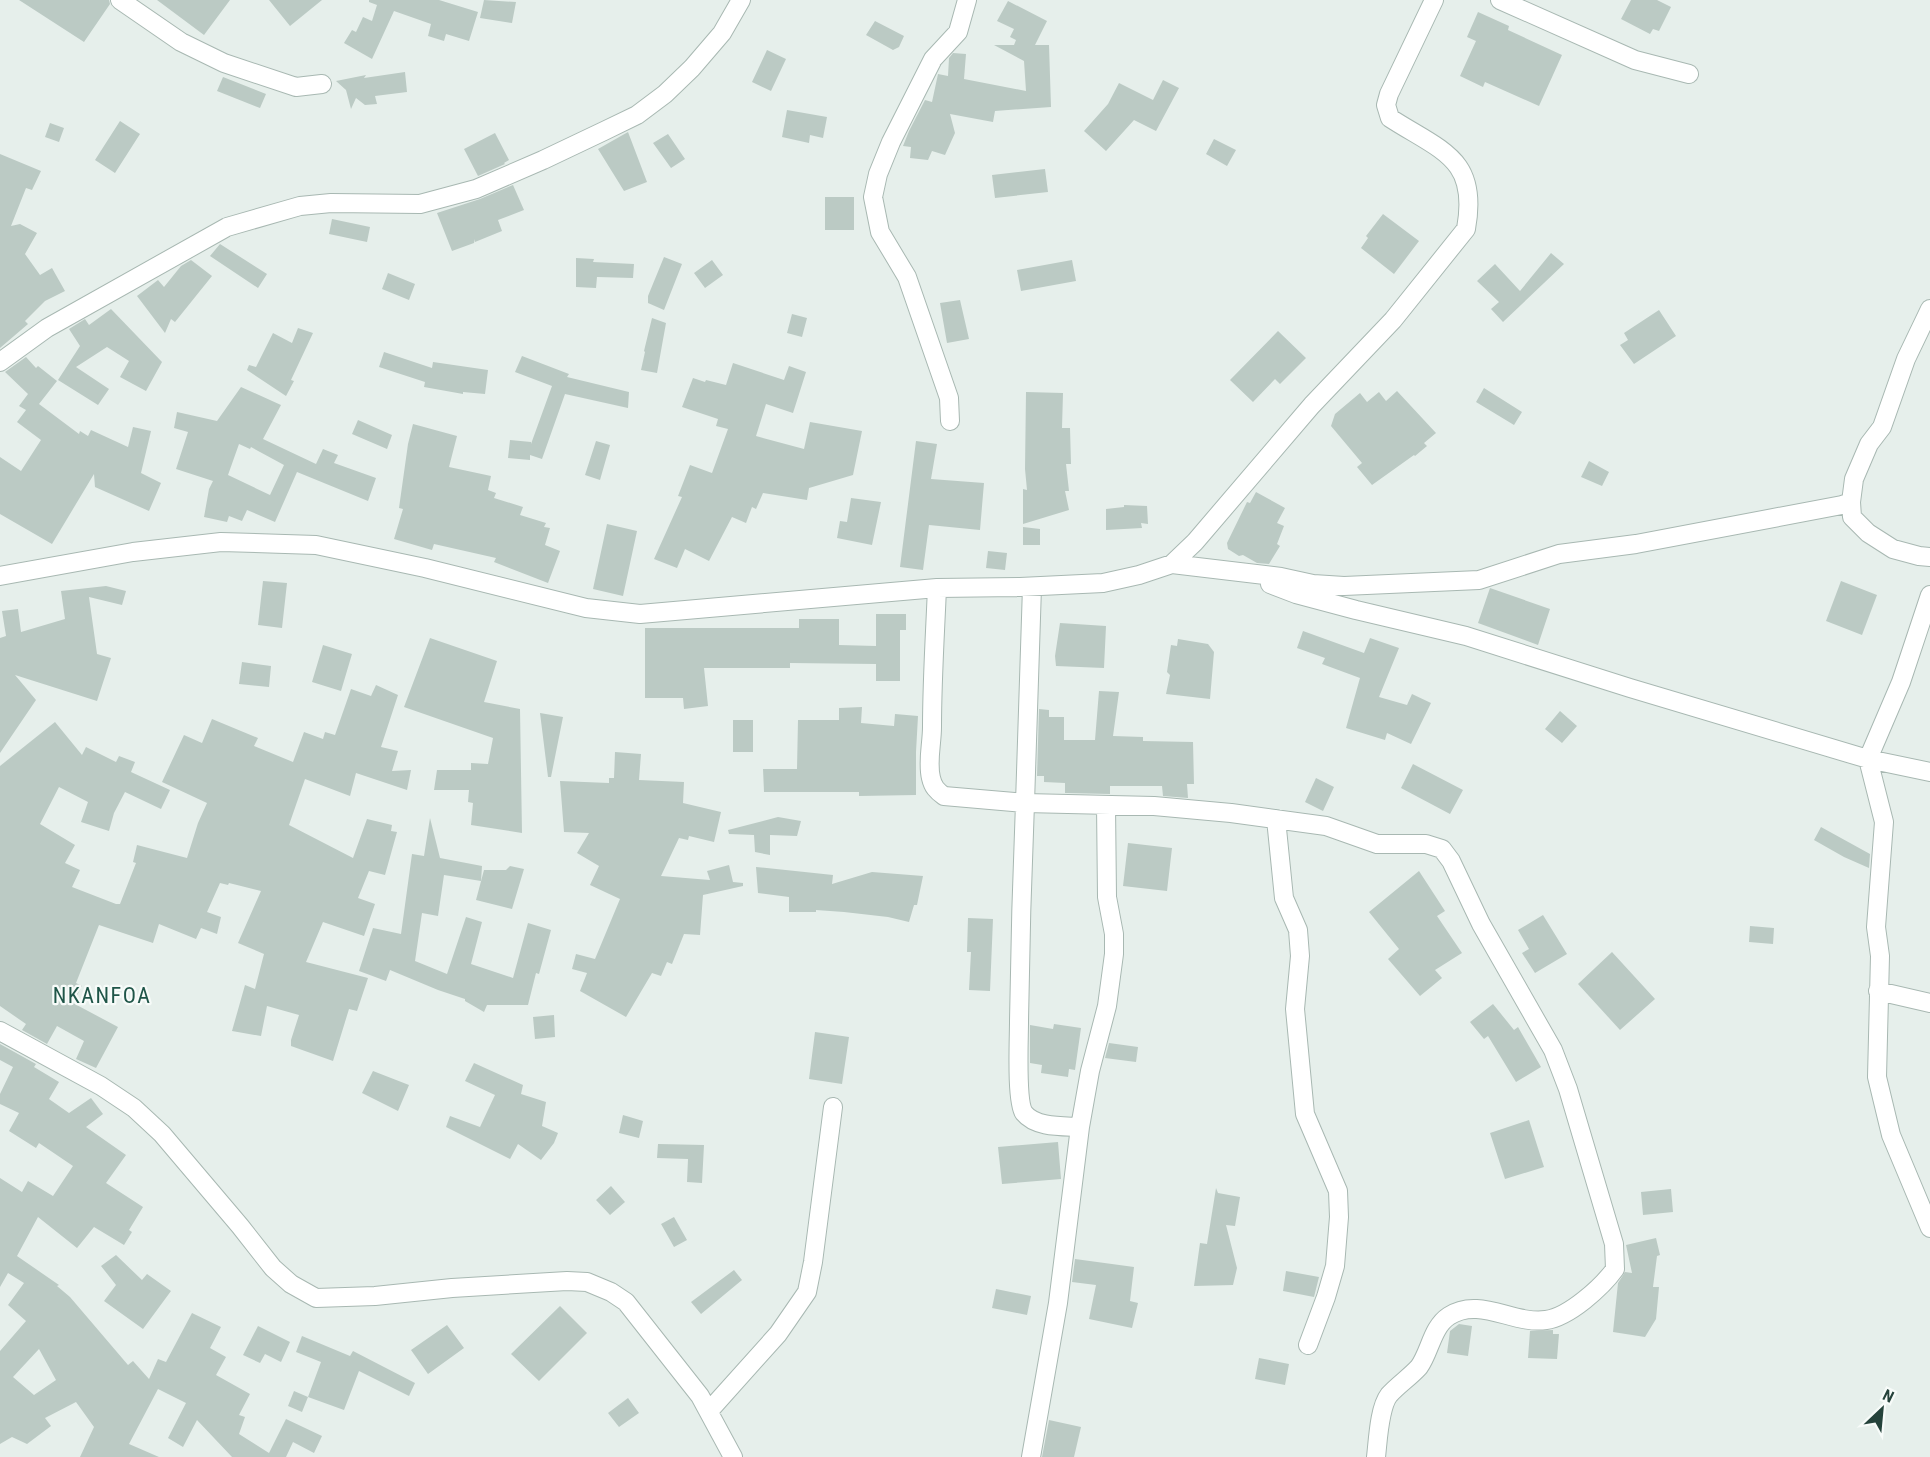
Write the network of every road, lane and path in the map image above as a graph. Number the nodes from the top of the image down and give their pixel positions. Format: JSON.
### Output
{"nodes":[{"id":1,"x":120,"y":0,"type":"edge"},
{"id":2,"x":741,"y":0,"type":"edge"},
{"id":3,"x":967,"y":0,"type":"edge"},
{"id":4,"x":1434,"y":0,"type":"edge"},
{"id":5,"x":1500,"y":0,"type":"edge"},
{"id":6,"x":1689,"y":74,"type":"dead end"},
{"id":7,"x":322,"y":84,"type":"dead end"},
{"id":8,"x":1930,"y":309,"type":"edge"},
{"id":9,"x":0,"y":362,"type":"edge"},
{"id":10,"x":950,"y":421,"type":"dead end"},
{"id":11,"x":1851,"y":502,"type":"junction"},
{"id":12,"x":1930,"y":557,"type":"edge"},
{"id":13,"x":1172,"y":564,"type":"junction"},
{"id":14,"x":1240,"y":571,"type":"junction"},
{"id":15,"x":0,"y":576,"type":"edge"},
{"id":16,"x":1032,"y":586,"type":"junction"},
{"id":17,"x":938,"y":588,"type":"junction"},
{"id":18,"x":1930,"y":595,"type":"edge"},
{"id":19,"x":1868,"y":759,"type":"junction"},
{"id":20,"x":1930,"y":772,"type":"edge"},
{"id":21,"x":1024,"y":803,"type":"junction"},
{"id":22,"x":1106,"y":805,"type":"junction"},
{"id":23,"x":1276,"y":819,"type":"junction"},
{"id":24,"x":1878,"y":991,"type":"junction"},
{"id":25,"x":1930,"y":1003,"type":"edge"},
{"id":26,"x":0,"y":1031,"type":"edge"},
{"id":27,"x":833,"y":1107,"type":"dead end"},
{"id":28,"x":1080,"y":1127,"type":"junction"},
{"id":29,"x":1930,"y":1228,"type":"edge"},
{"id":30,"x":1308,"y":1345,"type":"dead end"},
{"id":31,"x":709,"y":1412,"type":"junction"},
{"id":32,"x":733,"y":1457,"type":"edge"},
{"id":33,"x":1030,"y":1457,"type":"edge"},
{"id":34,"x":1376,"y":1457,"type":"edge"}],
"edges":[{"from":1,"to":7,"type":"street"},
{"from":2,"to":9,"type":"street"},
{"from":3,"to":10,"type":"street"},
{"from":4,"to":13,"type":"street"},
{"from":5,"to":6,"type":"street"},
{"from":8,"to":11,"type":"street"},
{"from":11,"to":12,"type":"street"},
{"from":11,"to":14,"type":"street"},
{"from":13,"to":14,"type":"street"},
{"from":13,"to":16,"type":"street"},
{"from":14,"to":19,"type":"street"},
{"from":15,"to":17,"type":"street"},
{"from":16,"to":17,"type":"street"},
{"from":16,"to":21,"type":"street"},
{"from":17,"to":21,"type":"street"},
{"from":18,"to":19,"type":"street"},
{"from":19,"to":20,"type":"street"},
{"from":19,"to":24,"type":"street"},
{"from":21,"to":22,"type":"street"},
{"from":21,"to":28,"type":"street"},
{"from":22,"to":23,"type":"street"},
{"from":22,"to":28,"type":"street"},
{"from":23,"to":30,"type":"street"},
{"from":23,"to":34,"type":"street"},
{"from":24,"to":25,"type":"street"},
{"from":24,"to":29,"type":"street"},
{"from":26,"to":31,"type":"street"},
{"from":27,"to":31,"type":"street"},
{"from":28,"to":33,"type":"street"},
{"from":31,"to":32,"type":"street"}]}
